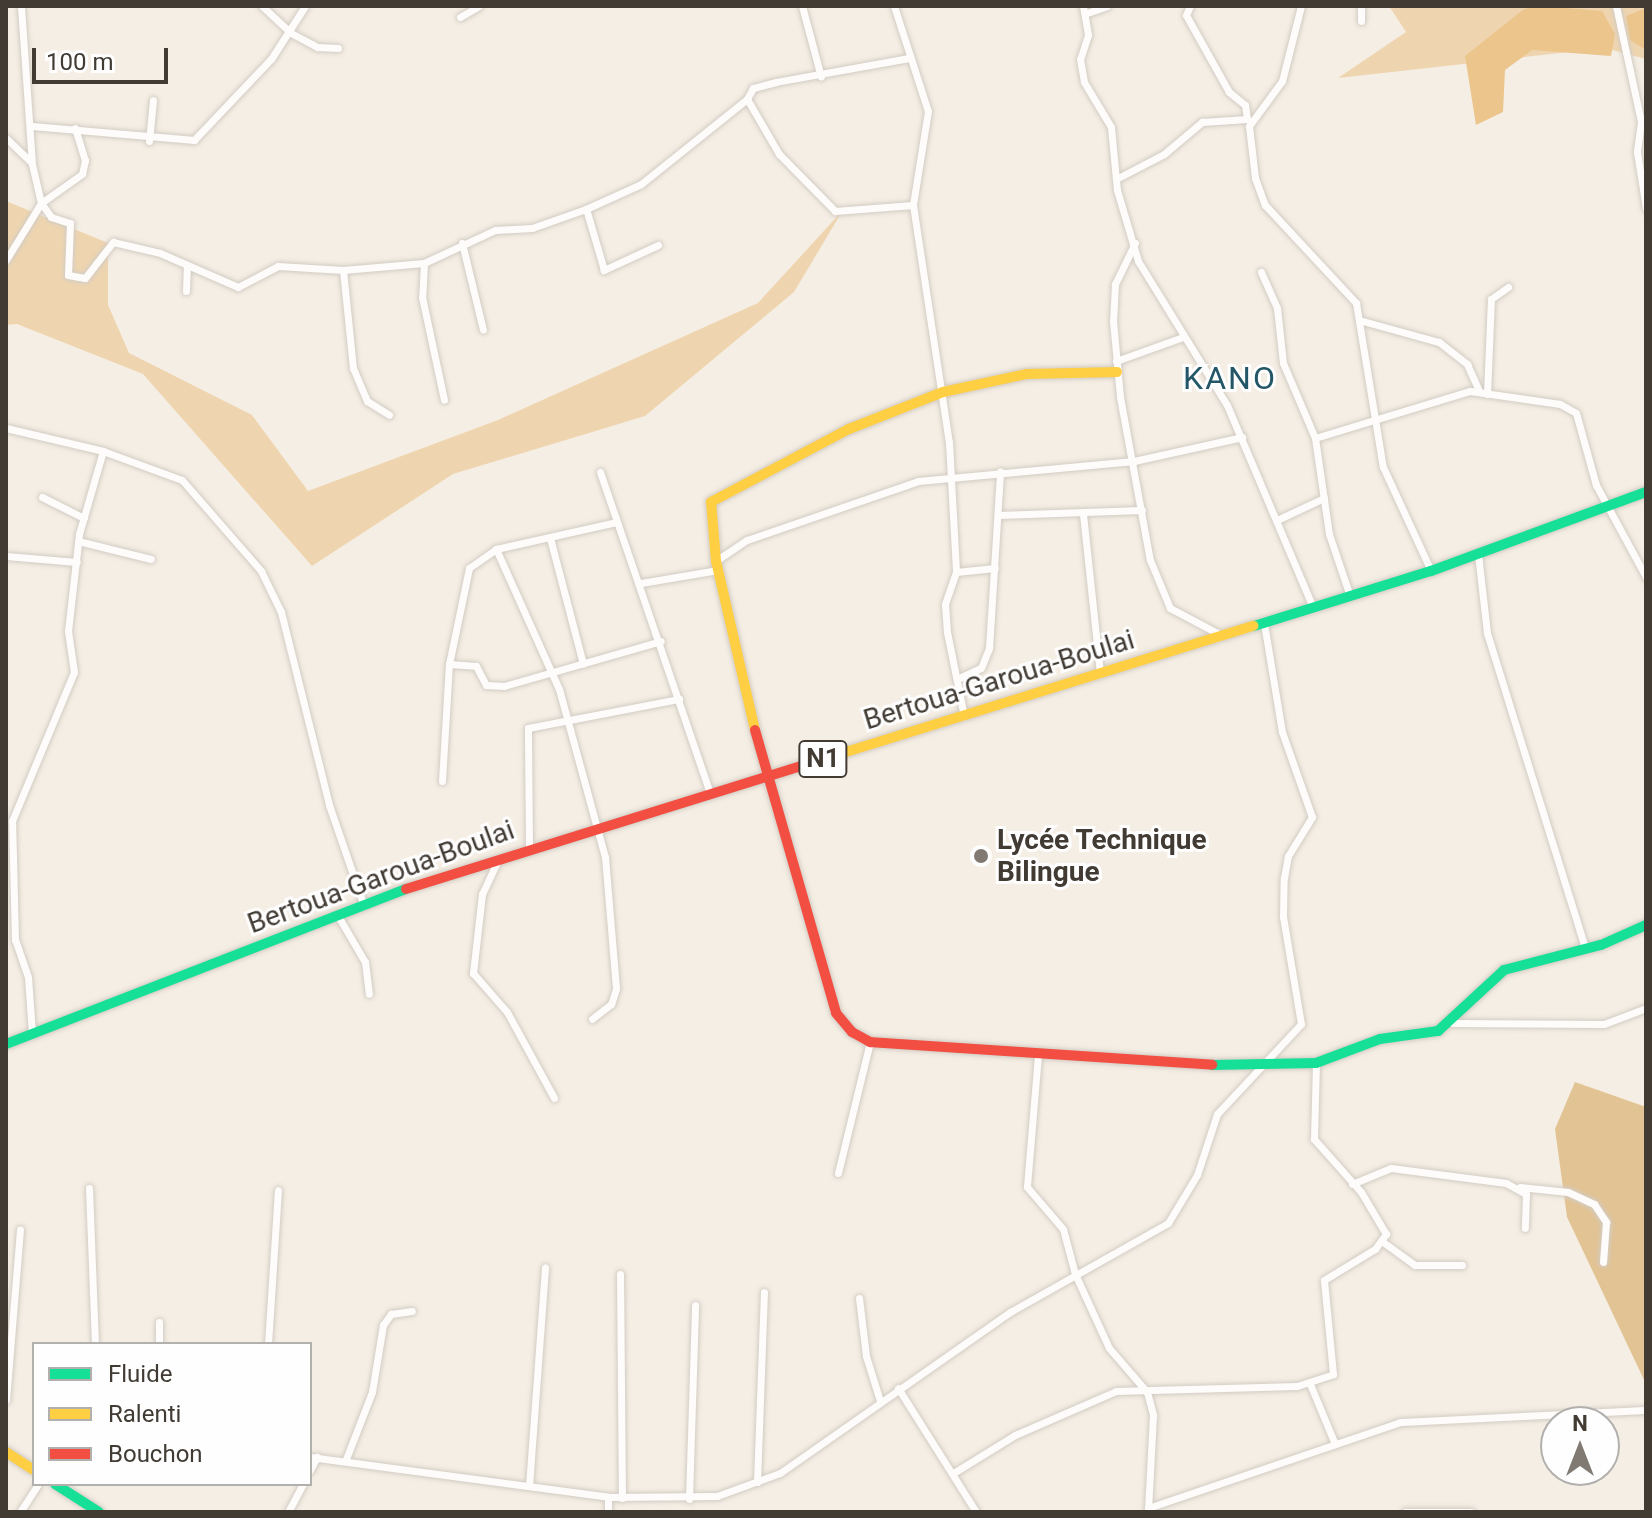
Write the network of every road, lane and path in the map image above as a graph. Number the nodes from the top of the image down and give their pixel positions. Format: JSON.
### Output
{"nodes":[{"id":1,"x":21,"y":6,"type":"edge"},
{"id":2,"x":262,"y":6,"type":"edge"},
{"id":3,"x":305,"y":6,"type":"edge"},
{"id":4,"x":479,"y":6,"type":"edge"},
{"id":5,"x":802,"y":6,"type":"edge"},
{"id":6,"x":894,"y":6,"type":"edge"},
{"id":7,"x":1107,"y":6,"type":"edge"},
{"id":8,"x":1190,"y":6,"type":"edge"},
{"id":9,"x":1301,"y":6,"type":"edge"},
{"id":10,"x":1361,"y":6,"type":"edge"},
{"id":11,"x":1616,"y":6,"type":"edge"},
{"id":12,"x":1085,"y":10,"type":"edge"},
{"id":13,"x":460,"y":17,"type":"dead end"},
{"id":14,"x":1361,"y":21,"type":"dead end"},
{"id":15,"x":291,"y":33,"type":"junction"},
{"id":16,"x":338,"y":48,"type":"dead end"},
{"id":17,"x":909,"y":58,"type":"junction"},
{"id":18,"x":821,"y":77,"type":"junction"},
{"id":19,"x":747,"y":99,"type":"junction"},
{"id":20,"x":153,"y":100,"type":"dead end"},
{"id":21,"x":32,"y":126,"type":"junction"},
{"id":22,"x":75,"y":128,"type":"junction"},
{"id":23,"x":6,"y":138,"type":"edge"},
{"id":24,"x":149,"y":141,"type":"junction"},
{"id":25,"x":32,"y":164,"type":"junction"},
{"id":26,"x":1116,"y":179,"type":"junction"},
{"id":27,"x":41,"y":203,"type":"junction"},
{"id":28,"x":913,"y":205,"type":"junction"},
{"id":29,"x":1646,"y":208,"type":"edge"},
{"id":30,"x":586,"y":209,"type":"junction"},
{"id":31,"x":462,"y":243,"type":"junction"},
{"id":32,"x":1135,"y":243,"type":"junction"},
{"id":33,"x":658,"y":245,"type":"dead end"},
{"id":34,"x":6,"y":260,"type":"edge"},
{"id":35,"x":424,"y":263,"type":"junction"},
{"id":36,"x":187,"y":267,"type":"junction"},
{"id":37,"x":343,"y":270,"type":"junction"},
{"id":38,"x":1261,"y":272,"type":"dead end"},
{"id":39,"x":1508,"y":287,"type":"dead end"},
{"id":40,"x":186,"y":291,"type":"dead end"},
{"id":41,"x":1359,"y":320,"type":"junction"},
{"id":42,"x":483,"y":330,"type":"dead end"},
{"id":43,"x":1183,"y":337,"type":"junction"},
{"id":44,"x":1117,"y":366,"type":"junction"},
{"id":45,"x":943,"y":392,"type":"junction"},
{"id":46,"x":1483,"y":392,"type":"junction"},
{"id":47,"x":444,"y":400,"type":"dead end"},
{"id":48,"x":389,"y":415,"type":"dead end"},
{"id":49,"x":1372,"y":418,"type":"junction"},
{"id":50,"x":6,"y":428,"type":"edge"},
{"id":51,"x":1242,"y":437,"type":"junction"},
{"id":52,"x":1315,"y":438,"type":"junction"},
{"id":53,"x":103,"y":451,"type":"junction"},
{"id":54,"x":1134,"y":461,"type":"junction"},
{"id":55,"x":1000,"y":471,"type":"junction"},
{"id":56,"x":600,"y":472,"type":"dead end"},
{"id":57,"x":950,"y":476,"type":"junction"},
{"id":58,"x":1646,"y":492,"type":"edge"},
{"id":59,"x":42,"y":497,"type":"dead end"},
{"id":60,"x":1324,"y":498,"type":"junction"},
{"id":61,"x":1609,"y":506,"type":"junction"},
{"id":62,"x":1142,"y":510,"type":"junction"},
{"id":63,"x":1083,"y":514,"type":"junction"},
{"id":64,"x":998,"y":515,"type":"junction"},
{"id":65,"x":84,"y":518,"type":"junction"},
{"id":66,"x":1277,"y":520,"type":"junction"},
{"id":67,"x":617,"y":522,"type":"junction"},
{"id":68,"x":550,"y":538,"type":"junction"},
{"id":69,"x":78,"y":541,"type":"junction"},
{"id":70,"x":496,"y":549,"type":"junction"},
{"id":71,"x":1478,"y":554,"type":"junction"},
{"id":72,"x":6,"y":556,"type":"edge"},
{"id":73,"x":151,"y":559,"type":"dead end"},
{"id":74,"x":77,"y":562,"type":"junction"},
{"id":75,"x":717,"y":566,"type":"junction"},
{"id":76,"x":995,"y":568,"type":"junction"},
{"id":77,"x":1431,"y":571,"type":"junction"},
{"id":78,"x":956,"y":572,"type":"junction"},
{"id":79,"x":1646,"y":577,"type":"edge"},
{"id":80,"x":641,"y":583,"type":"junction"},
{"id":81,"x":1350,"y":596,"type":"junction"},
{"id":82,"x":1313,"y":608,"type":"junction"},
{"id":83,"x":1264,"y":623,"type":"junction"},
{"id":84,"x":1223,"y":636,"type":"junction"},
{"id":85,"x":661,"y":641,"type":"junction"},
{"id":86,"x":449,"y":664,"type":"junction"},
{"id":87,"x":583,"y":664,"type":"junction"},
{"id":88,"x":551,"y":673,"type":"junction"},
{"id":89,"x":1100,"y":673,"type":"junction"},
{"id":90,"x":957,"y":679,"type":"junction"},
{"id":91,"x":679,"y":699,"type":"junction"},
{"id":92,"x":964,"y":716,"type":"junction"},
{"id":93,"x":569,"y":720,"type":"junction"},
{"id":94,"x":769,"y":776,"type":"junction"},
{"id":95,"x":442,"y":781,"type":"dead end"},
{"id":96,"x":710,"y":794,"type":"junction"},
{"id":97,"x":598,"y":829,"type":"junction"},
{"id":98,"x":529,"y":850,"type":"junction"},
{"id":99,"x":498,"y":860,"type":"junction"},
{"id":100,"x":364,"y":906,"type":"junction"},
{"id":101,"x":338,"y":916,"type":"junction"},
{"id":102,"x":1646,"y":925,"type":"edge"},
{"id":103,"x":1585,"y":948,"type":"junction"},
{"id":104,"x":369,"y":994,"type":"dead end"},
{"id":105,"x":1646,"y":1008,"type":"edge"},
{"id":106,"x":592,"y":1019,"type":"dead end"},
{"id":107,"x":1453,"y":1023,"type":"junction"},
{"id":108,"x":32,"y":1033,"type":"junction"},
{"id":109,"x":870,"y":1042,"type":"junction"},
{"id":110,"x":6,"y":1044,"type":"edge"},
{"id":111,"x":1038,"y":1055,"type":"junction"},
{"id":112,"x":1316,"y":1063,"type":"junction"},
{"id":113,"x":1255,"y":1068,"type":"junction"},
{"id":114,"x":554,"y":1098,"type":"dead end"},
{"id":115,"x":838,"y":1173,"type":"dead end"},
{"id":116,"x":1352,"y":1184,"type":"junction"},
{"id":117,"x":1520,"y":1187,"type":"junction"},
{"id":118,"x":89,"y":1188,"type":"dead end"},
{"id":119,"x":278,"y":1190,"type":"dead end"},
{"id":120,"x":1525,"y":1228,"type":"dead end"},
{"id":121,"x":20,"y":1230,"type":"dead end"},
{"id":122,"x":1383,"y":1242,"type":"junction"},
{"id":123,"x":1603,"y":1262,"type":"dead end"},
{"id":124,"x":1462,"y":1265,"type":"dead end"},
{"id":125,"x":545,"y":1268,"type":"dead end"},
{"id":126,"x":620,"y":1274,"type":"dead end"},
{"id":127,"x":1075,"y":1274,"type":"junction"},
{"id":128,"x":764,"y":1292,"type":"dead end"},
{"id":129,"x":859,"y":1298,"type":"dead end"},
{"id":130,"x":695,"y":1305,"type":"dead end"},
{"id":131,"x":412,"y":1311,"type":"dead end"},
{"id":132,"x":159,"y":1322,"type":"dead end"},
{"id":133,"x":95,"y":1342,"type":"edge"},
{"id":134,"x":159,"y":1342,"type":"edge"},
{"id":135,"x":268,"y":1342,"type":"edge"},
{"id":136,"x":1310,"y":1384,"type":"junction"},
{"id":137,"x":898,"y":1388,"type":"junction"},
{"id":138,"x":1147,"y":1392,"type":"junction"},
{"id":139,"x":6,"y":1400,"type":"edge"},
{"id":140,"x":880,"y":1401,"type":"junction"},
{"id":141,"x":1646,"y":1410,"type":"edge"},
{"id":142,"x":1335,"y":1444,"type":"junction"},
{"id":143,"x":6,"y":1452,"type":"edge"},
{"id":144,"x":313,"y":1457,"type":"edge"},
{"id":145,"x":346,"y":1459,"type":"junction"},
{"id":146,"x":32,"y":1466,"type":"edge"},
{"id":147,"x":955,"y":1472,"type":"junction"},
{"id":148,"x":757,"y":1482,"type":"junction"},
{"id":149,"x":37,"y":1486,"type":"edge"},
{"id":150,"x":58,"y":1486,"type":"edge"},
{"id":151,"x":302,"y":1486,"type":"edge"},
{"id":152,"x":529,"y":1486,"type":"junction"},
{"id":153,"x":608,"y":1497,"type":"junction"},
{"id":154,"x":622,"y":1498,"type":"junction"},
{"id":155,"x":689,"y":1499,"type":"junction"},
{"id":156,"x":1148,"y":1510,"type":"edge"},
{"id":157,"x":20,"y":1512,"type":"edge"},
{"id":158,"x":99,"y":1512,"type":"edge"},
{"id":159,"x":288,"y":1512,"type":"edge"},
{"id":160,"x":608,"y":1512,"type":"edge"},
{"id":161,"x":976,"y":1512,"type":"edge"},
{"id":162,"x":1405,"y":1512,"type":"edge"},
{"id":163,"x":1471,"y":1512,"type":"edge"}],
"edges":[{"from":1,"to":21,"type":"street"},
{"from":2,"to":15,"type":"street"},
{"from":3,"to":15,"type":"street"},
{"from":4,"to":13,"type":"street"},
{"from":5,"to":18,"type":"street"},
{"from":6,"to":17,"type":"street"},
{"from":7,"to":12,"type":"street"},
{"from":8,"to":26,"type":"street"},
{"from":9,"to":41,"type":"street"},
{"from":10,"to":14,"type":"street"},
{"from":11,"to":29,"type":"street"},
{"from":12,"to":26,"type":"street"},
{"from":15,"to":16,"type":"street"},
{"from":15,"to":24,"type":"street"},
{"from":17,"to":18,"type":"street"},
{"from":17,"to":28,"type":"street"},
{"from":18,"to":19,"type":"street"},
{"from":19,"to":28,"type":"street"},
{"from":19,"to":30,"type":"street"},
{"from":20,"to":24,"type":"street"},
{"from":21,"to":22,"type":"street"},
{"from":21,"to":25,"type":"street"},
{"from":22,"to":24,"type":"street"},
{"from":22,"to":27,"type":"street"},
{"from":23,"to":25,"type":"street"},
{"from":25,"to":27,"type":"street"},
{"from":26,"to":32,"type":"street"},
{"from":27,"to":34,"type":"street"},
{"from":27,"to":36,"type":"street"},
{"from":28,"to":45,"type":"street"},
{"from":30,"to":31,"type":"street"},
{"from":30,"to":33,"type":"street"},
{"from":31,"to":35,"type":"street"},
{"from":31,"to":42,"type":"street"},
{"from":32,"to":43,"type":"street"},
{"from":32,"to":44,"type":"street"},
{"from":35,"to":37,"type":"street"},
{"from":35,"to":47,"type":"street"},
{"from":36,"to":37,"type":"street"},
{"from":36,"to":40,"type":"street"},
{"from":37,"to":48,"type":"street"},
{"from":38,"to":52,"type":"street"},
{"from":39,"to":46,"type":"street"},
{"from":41,"to":46,"type":"street"},
{"from":41,"to":49,"type":"street"},
{"from":43,"to":44,"type":"street"},
{"from":43,"to":51,"type":"street"},
{"from":44,"to":45,"type":"main road"},
{"from":44,"to":54,"type":"street"},
{"from":45,"to":57,"type":"street"},
{"from":45,"to":75,"type":"main road"},
{"from":46,"to":49,"type":"street"},
{"from":46,"to":61,"type":"street"},
{"from":49,"to":52,"type":"street"},
{"from":49,"to":77,"type":"street"},
{"from":50,"to":53,"type":"street"},
{"from":51,"to":54,"type":"street"},
{"from":51,"to":66,"type":"street"},
{"from":52,"to":60,"type":"street"},
{"from":53,"to":65,"type":"street"},
{"from":53,"to":100,"type":"street"},
{"from":54,"to":55,"type":"street"},
{"from":54,"to":62,"type":"street"},
{"from":55,"to":57,"type":"street"},
{"from":55,"to":64,"type":"street"},
{"from":56,"to":67,"type":"street"},
{"from":57,"to":75,"type":"street"},
{"from":57,"to":78,"type":"street"},
{"from":58,"to":61,"type":"main road","name":"Bertoua-Garoua-Boulai","number":"N1"},
{"from":59,"to":65,"type":"street"},
{"from":60,"to":66,"type":"street"},
{"from":60,"to":81,"type":"street"},
{"from":61,"to":71,"type":"main road","name":"Bertoua-Garoua-Boulai","number":"N1"},
{"from":61,"to":79,"type":"street"},
{"from":62,"to":63,"type":"street"},
{"from":62,"to":84,"type":"street"},
{"from":63,"to":64,"type":"street"},
{"from":63,"to":89,"type":"street"},
{"from":64,"to":76,"type":"street"},
{"from":65,"to":69,"type":"street"},
{"from":66,"to":82,"type":"street"},
{"from":67,"to":68,"type":"street"},
{"from":67,"to":80,"type":"street"},
{"from":68,"to":70,"type":"street"},
{"from":68,"to":87,"type":"street"},
{"from":69,"to":73,"type":"street"},
{"from":69,"to":74,"type":"street"},
{"from":70,"to":86,"type":"street"},
{"from":70,"to":88,"type":"street"},
{"from":71,"to":77,"type":"main road","name":"Bertoua-Garoua-Boulai","number":"N1"},
{"from":71,"to":103,"type":"street"},
{"from":72,"to":74,"type":"street"},
{"from":74,"to":108,"type":"street"},
{"from":75,"to":80,"type":"street"},
{"from":75,"to":94,"type":"main road"},
{"from":76,"to":78,"type":"street"},
{"from":76,"to":90,"type":"street"},
{"from":77,"to":81,"type":"main road","name":"Bertoua-Garoua-Boulai","number":"N1"},
{"from":78,"to":90,"type":"street"},
{"from":80,"to":85,"type":"street"},
{"from":81,"to":82,"type":"main road","name":"Bertoua-Garoua-Boulai","number":"N1"},
{"from":82,"to":83,"type":"main road","name":"Bertoua-Garoua-Boulai","number":"N1"},
{"from":83,"to":84,"type":"main road","name":"Bertoua-Garoua-Boulai","number":"N1"},
{"from":83,"to":113,"type":"street"},
{"from":84,"to":89,"type":"main road","name":"Bertoua-Garoua-Boulai","number":"N1"},
{"from":85,"to":87,"type":"street"},
{"from":85,"to":91,"type":"street"},
{"from":86,"to":88,"type":"street"},
{"from":86,"to":95,"type":"street"},
{"from":87,"to":88,"type":"street"},
{"from":88,"to":93,"type":"street"},
{"from":89,"to":92,"type":"main road","name":"Bertoua-Garoua-Boulai","number":"N1"},
{"from":90,"to":92,"type":"street"},
{"from":91,"to":93,"type":"street"},
{"from":91,"to":96,"type":"street"},
{"from":92,"to":94,"type":"main road","name":"Bertoua-Garoua-Boulai","number":"N1"},
{"from":93,"to":97,"type":"street"},
{"from":93,"to":98,"type":"street"},
{"from":94,"to":96,"type":"main road","name":"Bertoua-Garoua-Boulai","number":"N1"},
{"from":94,"to":109,"type":"main road"},
{"from":96,"to":97,"type":"main road","name":"Bertoua-Garoua-Boulai","number":"N1"},
{"from":97,"to":98,"type":"main road","name":"Bertoua-Garoua-Boulai","number":"N1"},
{"from":97,"to":106,"type":"street"},
{"from":98,"to":99,"type":"main road","name":"Bertoua-Garoua-Boulai","number":"N1"},
{"from":99,"to":100,"type":"main road","name":"Bertoua-Garoua-Boulai","number":"N1"},
{"from":99,"to":114,"type":"street"},
{"from":100,"to":101,"type":"main road","name":"Bertoua-Garoua-Boulai","number":"N1"},
{"from":101,"to":104,"type":"street"},
{"from":101,"to":108,"type":"main road","name":"Bertoua-Garoua-Boulai","number":"N1"},
{"from":102,"to":103,"type":"main road"},
{"from":103,"to":107,"type":"main road"},
{"from":105,"to":107,"type":"street"},
{"from":107,"to":112,"type":"main road"},
{"from":108,"to":110,"type":"main road","name":"Bertoua-Garoua-Boulai","number":"N1"},
{"from":109,"to":111,"type":"main road"},
{"from":109,"to":115,"type":"street"},
{"from":111,"to":113,"type":"main road"},
{"from":111,"to":127,"type":"street"},
{"from":112,"to":113,"type":"main road"},
{"from":112,"to":116,"type":"street"},
{"from":113,"to":127,"type":"street"},
{"from":116,"to":117,"type":"street"},
{"from":116,"to":122,"type":"street"},
{"from":117,"to":120,"type":"street"},
{"from":117,"to":123,"type":"street"},
{"from":118,"to":133,"type":"street"},
{"from":119,"to":135,"type":"street"},
{"from":121,"to":139,"type":"street"},
{"from":122,"to":124,"type":"street"},
{"from":122,"to":136,"type":"street"},
{"from":125,"to":152,"type":"street"},
{"from":126,"to":154,"type":"street"},
{"from":127,"to":137,"type":"street"},
{"from":127,"to":138,"type":"street"},
{"from":128,"to":148,"type":"street"},
{"from":129,"to":140,"type":"street"},
{"from":130,"to":155,"type":"street"},
{"from":131,"to":145,"type":"street"},
{"from":132,"to":134,"type":"street"},
{"from":136,"to":138,"type":"street"},
{"from":136,"to":142,"type":"street"},
{"from":137,"to":140,"type":"street"},
{"from":137,"to":147,"type":"street"},
{"from":138,"to":147,"type":"street"},
{"from":138,"to":156,"type":"street"},
{"from":140,"to":148,"type":"street"},
{"from":141,"to":142,"type":"street"},
{"from":142,"to":156,"type":"street"},
{"from":143,"to":146,"type":"main road"},
{"from":144,"to":145,"type":"street"},
{"from":145,"to":152,"type":"street"},
{"from":147,"to":161,"type":"street"},
{"from":148,"to":155,"type":"street"},
{"from":149,"to":157,"type":"street"},
{"from":150,"to":158,"type":"main road"},
{"from":151,"to":159,"type":"street"},
{"from":152,"to":153,"type":"street"},
{"from":153,"to":154,"type":"street"},
{"from":153,"to":160,"type":"street"},
{"from":154,"to":155,"type":"street"},
{"from":162,"to":163,"type":"street"}]}
